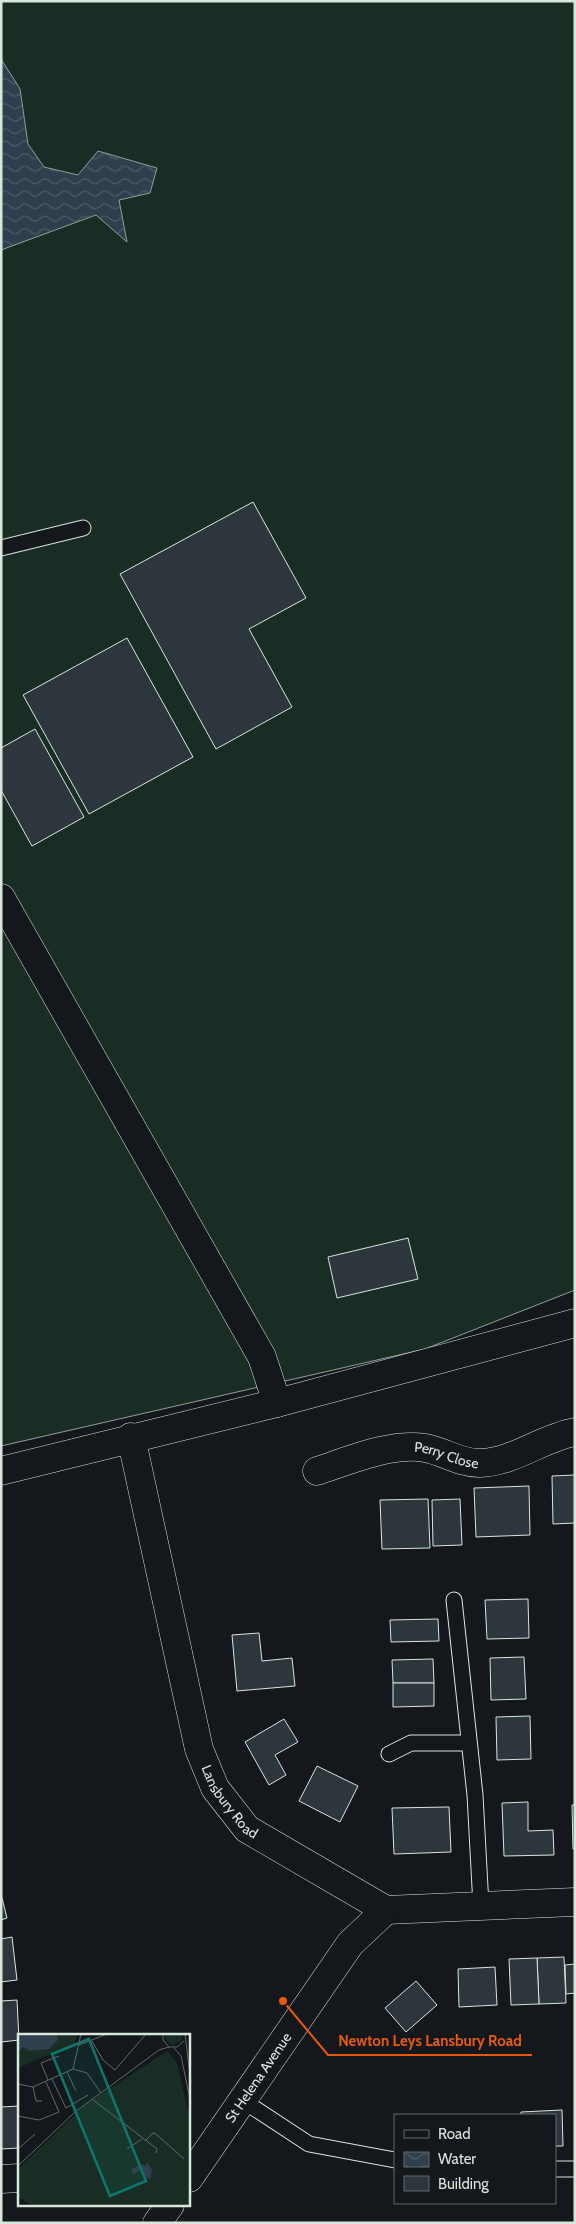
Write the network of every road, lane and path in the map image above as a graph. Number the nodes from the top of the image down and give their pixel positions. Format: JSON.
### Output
{"nodes":[{"id":1,"x":83,"y":528,"type":"dead end"},
{"id":2,"x":1,"y":548,"type":"edge"},
{"id":3,"x":1,"y":898,"type":"edge"},
{"id":4,"x":575,"y":1323,"type":"edge"},
{"id":5,"x":277,"y":1403,"type":"junction"},
{"id":6,"x":575,"y":1432,"type":"edge"},
{"id":7,"x":131,"y":1437,"type":"junction"},
{"id":8,"x":1,"y":1470,"type":"edge"},
{"id":9,"x":317,"y":1471,"type":"dead end"},
{"id":10,"x":454,"y":1600,"type":"dead end"},
{"id":11,"x":469,"y":1744,"type":"junction"},
{"id":12,"x":389,"y":1754,"type":"dead end"},
{"id":13,"x":575,"y":1902,"type":"edge"},
{"id":14,"x":481,"y":1906,"type":"junction"},
{"id":15,"x":386,"y":1910,"type":"junction"},
{"id":16,"x":242,"y":2100,"type":"junction"},
{"id":17,"x":394,"y":2160,"type":"edge"},
{"id":18,"x":556,"y":2169,"type":"edge"},
{"id":19,"x":575,"y":2169,"type":"edge"},
{"id":20,"x":190,"y":2177,"type":"edge"},
{"id":21,"x":18,"y":2178,"type":"edge"},
{"id":22,"x":1,"y":2179,"type":"edge"},
{"id":23,"x":169,"y":2206,"type":"edge"},
{"id":24,"x":157,"y":2223,"type":"edge"}],
"edges":[{"from":1,"to":2,"type":"lane"},
{"from":3,"to":5,"type":"street"},
{"from":4,"to":5,"type":"street"},
{"from":5,"to":7,"type":"street"},
{"from":6,"to":9,"type":"street","name":"Perry Close"},
{"from":7,"to":8,"type":"street"},
{"from":7,"to":15,"type":"street","name":"Lansbury Road"},
{"from":10,"to":11,"type":"lane"},
{"from":11,"to":12,"type":"lane"},
{"from":11,"to":14,"type":"lane"},
{"from":13,"to":14,"type":"street"},
{"from":14,"to":15,"type":"street"},
{"from":15,"to":16,"type":"street","name":"St Helena Avenue"},
{"from":16,"to":17,"type":"lane"},
{"from":16,"to":20,"type":"street","name":"St Helena Avenue"},
{"from":18,"to":19,"type":"lane"},
{"from":21,"to":22,"type":"street"},
{"from":23,"to":24,"type":"street"}]}
